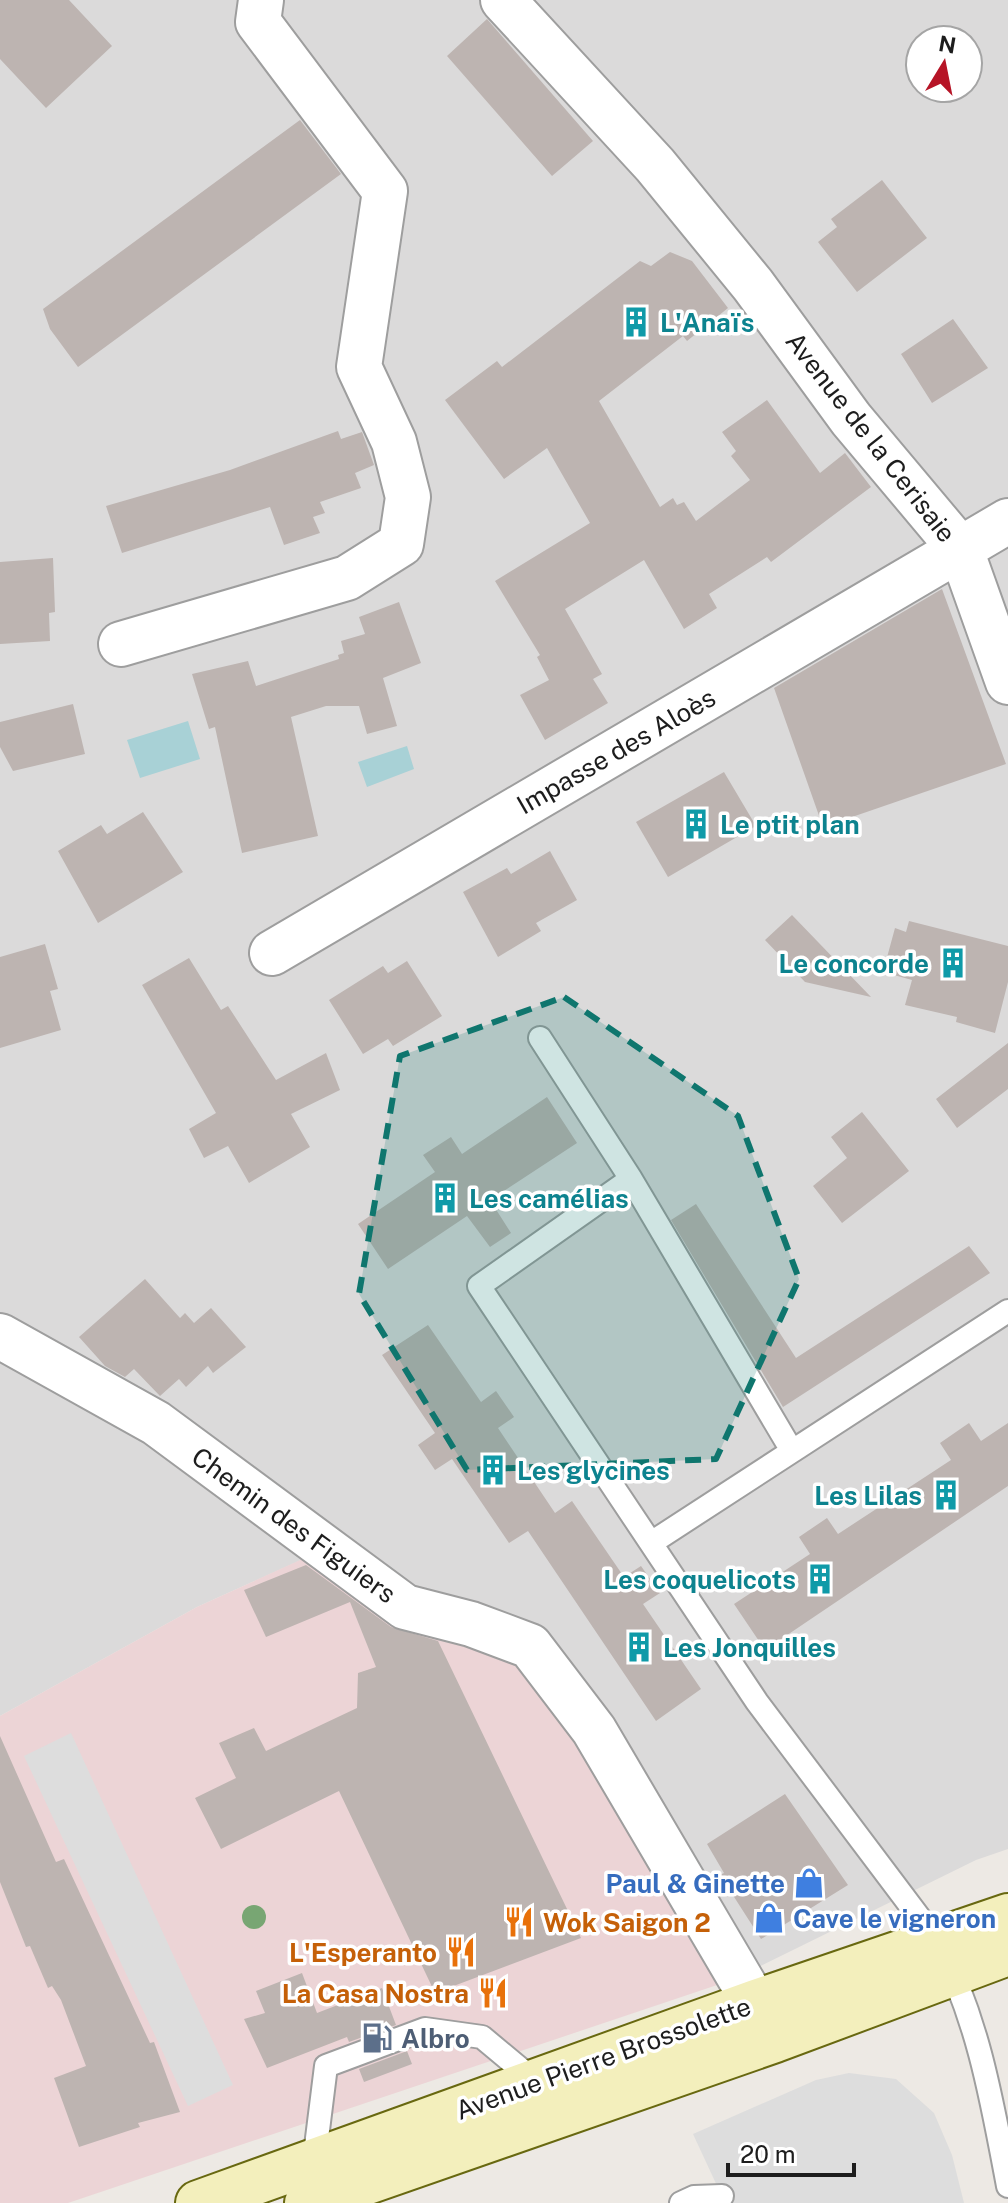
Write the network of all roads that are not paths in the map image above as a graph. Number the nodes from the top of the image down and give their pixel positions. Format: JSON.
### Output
{"nodes":[{"id":1,"x":261,"y":0,"type":"edge"},
{"id":2,"x":503,"y":0,"type":"edge"},
{"id":3,"x":1008,"y":521,"type":"edge"},
{"id":4,"x":961,"y":550,"type":"junction"},
{"id":5,"x":121,"y":644,"type":"dead end"},
{"id":6,"x":1008,"y":682,"type":"edge"},
{"id":7,"x":272,"y":953,"type":"dead end"},
{"id":8,"x":540,"y":1038,"type":"dead end"},
{"id":9,"x":631,"y":1179,"type":"junction"},
{"id":10,"x":1008,"y":1311,"type":"edge"},
{"id":11,"x":0,"y":1336,"type":"edge"},
{"id":12,"x":792,"y":1451,"type":"junction"},
{"id":13,"x":651,"y":1543,"type":"junction"},
{"id":14,"x":1008,"y":1916,"type":"edge"},
{"id":15,"x":1008,"y":1953,"type":"edge"},
{"id":16,"x":946,"y":1957,"type":"junction"},
{"id":17,"x":756,"y":2002,"type":"junction"},
{"id":18,"x":775,"y":2040,"type":"junction"},
{"id":19,"x":536,"y":2082,"type":"junction"},
{"id":20,"x":310,"y":2183,"type":"edge"},
{"id":21,"x":1008,"y":2186,"type":"edge"},
{"id":22,"x":722,"y":2196,"type":"dead end"},
{"id":23,"x":198,"y":2203,"type":"edge"},
{"id":24,"x":681,"y":2203,"type":"edge"}],
"edges":[{"from":1,"to":5,"type":"street"},
{"from":2,"to":4,"type":"street","name":"Avenue de la Cerisaie"},
{"from":3,"to":4,"type":"street","name":"Impasse des Aloès"},
{"from":4,"to":6,"type":"street","name":"Avenue de la Cerisaie"},
{"from":4,"to":7,"type":"street","name":"Impasse des Aloès"},
{"from":8,"to":9,"type":"lane"},
{"from":9,"to":12,"type":"lane"},
{"from":9,"to":13,"type":"lane"},
{"from":10,"to":12,"type":"lane"},
{"from":11,"to":17,"type":"street","name":"Chemin des Figuiers"},
{"from":12,"to":13,"type":"lane"},
{"from":13,"to":16,"type":"lane"},
{"from":14,"to":16,"type":"main road","name":"Avenue Pierre Brossolette"},
{"from":15,"to":16,"type":"main road","name":"Avenue Pierre Brossolette"},
{"from":16,"to":17,"type":"main road","name":"Avenue Pierre Brossolette"},
{"from":16,"to":18,"type":"main road","name":"Avenue Pierre Brossolette"},
{"from":16,"to":21,"type":"lane"},
{"from":17,"to":18,"type":"street","name":"Chemin des Figuiers"},
{"from":17,"to":19,"type":"main road","name":"Avenue Pierre Brossolette"},
{"from":18,"to":20,"type":"main road","name":"Avenue Pierre Brossolette"},
{"from":19,"to":20,"type":"main road","name":"Avenue Pierre Brossolette"},
{"from":19,"to":20,"type":"lane"},
{"from":20,"to":23,"type":"main road","name":"Avenue Pierre Brossolette"},
{"from":22,"to":24,"type":"lane"}]}
